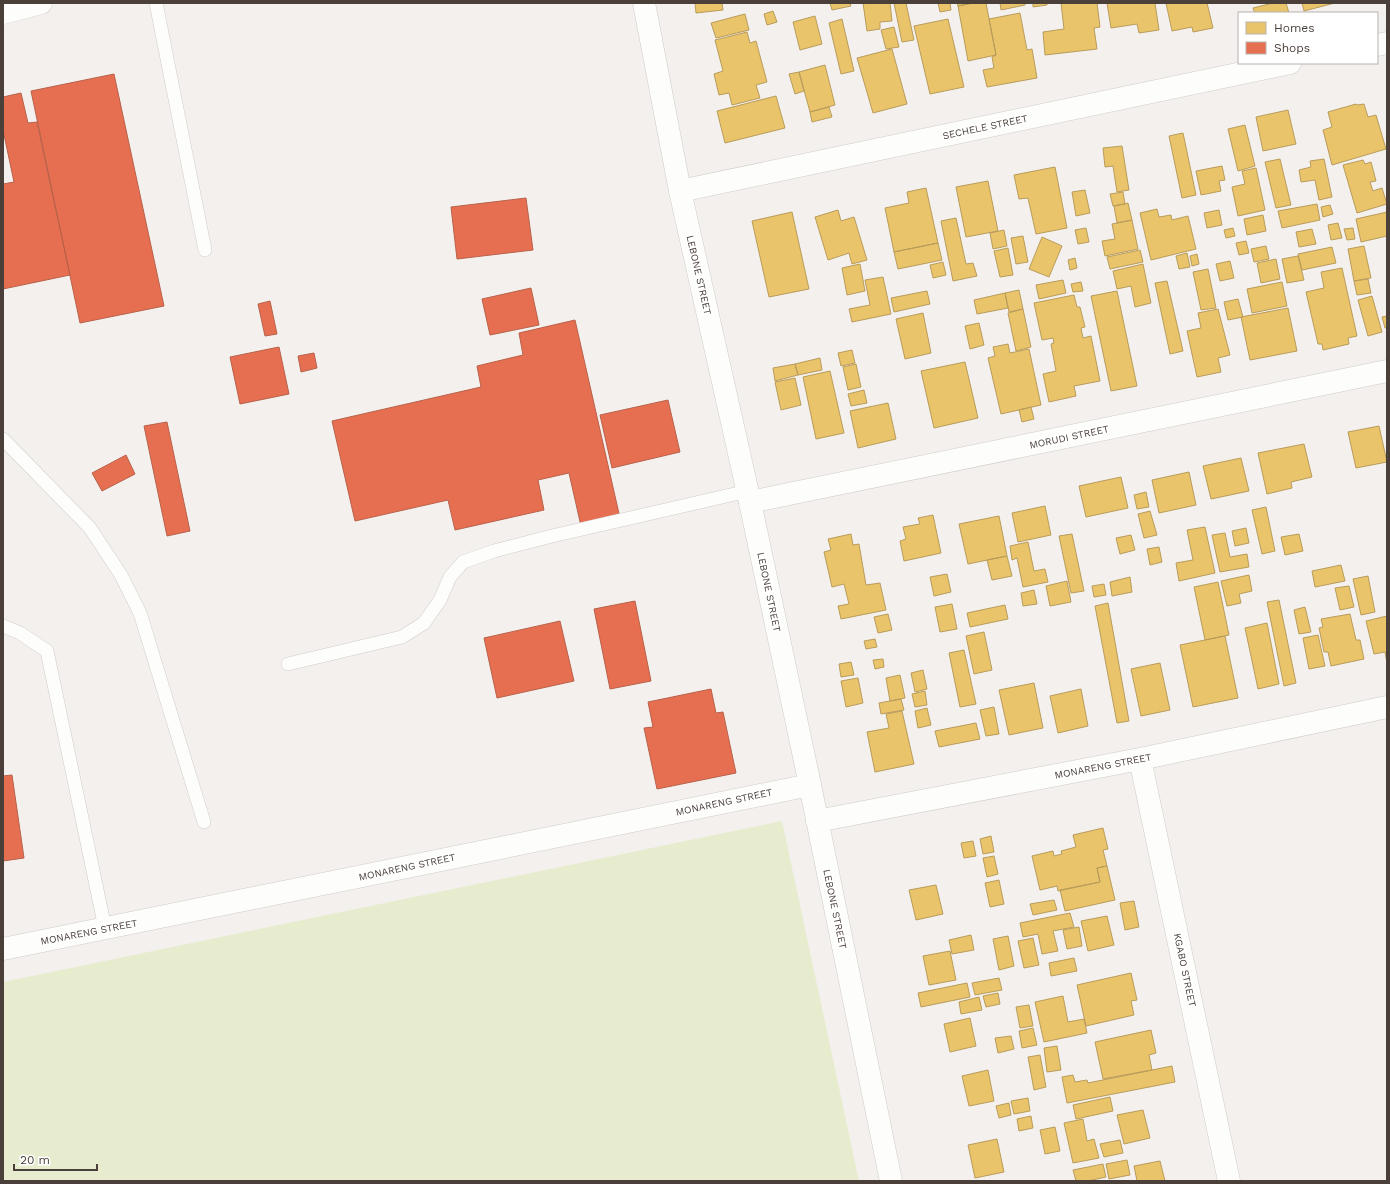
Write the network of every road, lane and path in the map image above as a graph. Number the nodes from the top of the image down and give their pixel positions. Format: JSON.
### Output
{"nodes":[{"id":1,"x":41,"y":3,"type":"edge"},
{"id":2,"x":156,"y":3,"type":"edge"},
{"id":3,"x":644,"y":3,"type":"edge"},
{"id":4,"x":3,"y":13,"type":"edge"},
{"id":5,"x":1285,"y":64,"type":"edge"},
{"id":6,"x":680,"y":191,"type":"junction"},
{"id":7,"x":205,"y":250,"type":"dead end"},
{"id":8,"x":1387,"y":371,"type":"edge"},
{"id":9,"x":3,"y":439,"type":"edge"},
{"id":10,"x":749,"y":497,"type":"junction"},
{"id":11,"x":3,"y":626,"type":"edge"},
{"id":12,"x":288,"y":664,"type":"dead end"},
{"id":13,"x":1387,"y":707,"type":"edge"},
{"id":14,"x":1140,"y":759,"type":"junction"},
{"id":15,"x":810,"y":785,"type":"junction"},
{"id":16,"x":817,"y":821,"type":"junction"},
{"id":17,"x":204,"y":822,"type":"dead end"},
{"id":18,"x":105,"y":928,"type":"junction"},
{"id":19,"x":3,"y":949,"type":"edge"},
{"id":20,"x":891,"y":1181,"type":"edge"},
{"id":21,"x":1230,"y":1181,"type":"edge"}],
"edges":[{"from":1,"to":4,"type":"street"},
{"from":2,"to":7,"type":"lane"},
{"from":3,"to":6,"type":"street","name":"LEBONE STREET"},
{"from":5,"to":6,"type":"street","name":"SECHELE STREET"},
{"from":6,"to":10,"type":"street","name":"LEBONE STREET"},
{"from":8,"to":10,"type":"street","name":"MORUDI STREET"},
{"from":9,"to":17,"type":"lane"},
{"from":10,"to":12,"type":"lane"},
{"from":10,"to":15,"type":"street","name":"LEBONE STREET"},
{"from":11,"to":18,"type":"lane"},
{"from":13,"to":14,"type":"street","name":"MONARENG STREET"},
{"from":14,"to":16,"type":"street","name":"MONARENG STREET"},
{"from":14,"to":21,"type":"street","name":"KGABO STREET"},
{"from":15,"to":16,"type":"street","name":"LEBONE STREET"},
{"from":15,"to":18,"type":"street","name":"MONARENG STREET"},
{"from":16,"to":20,"type":"street","name":"LEBONE STREET"},
{"from":18,"to":19,"type":"street","name":"MONARENG STREET"}]}
